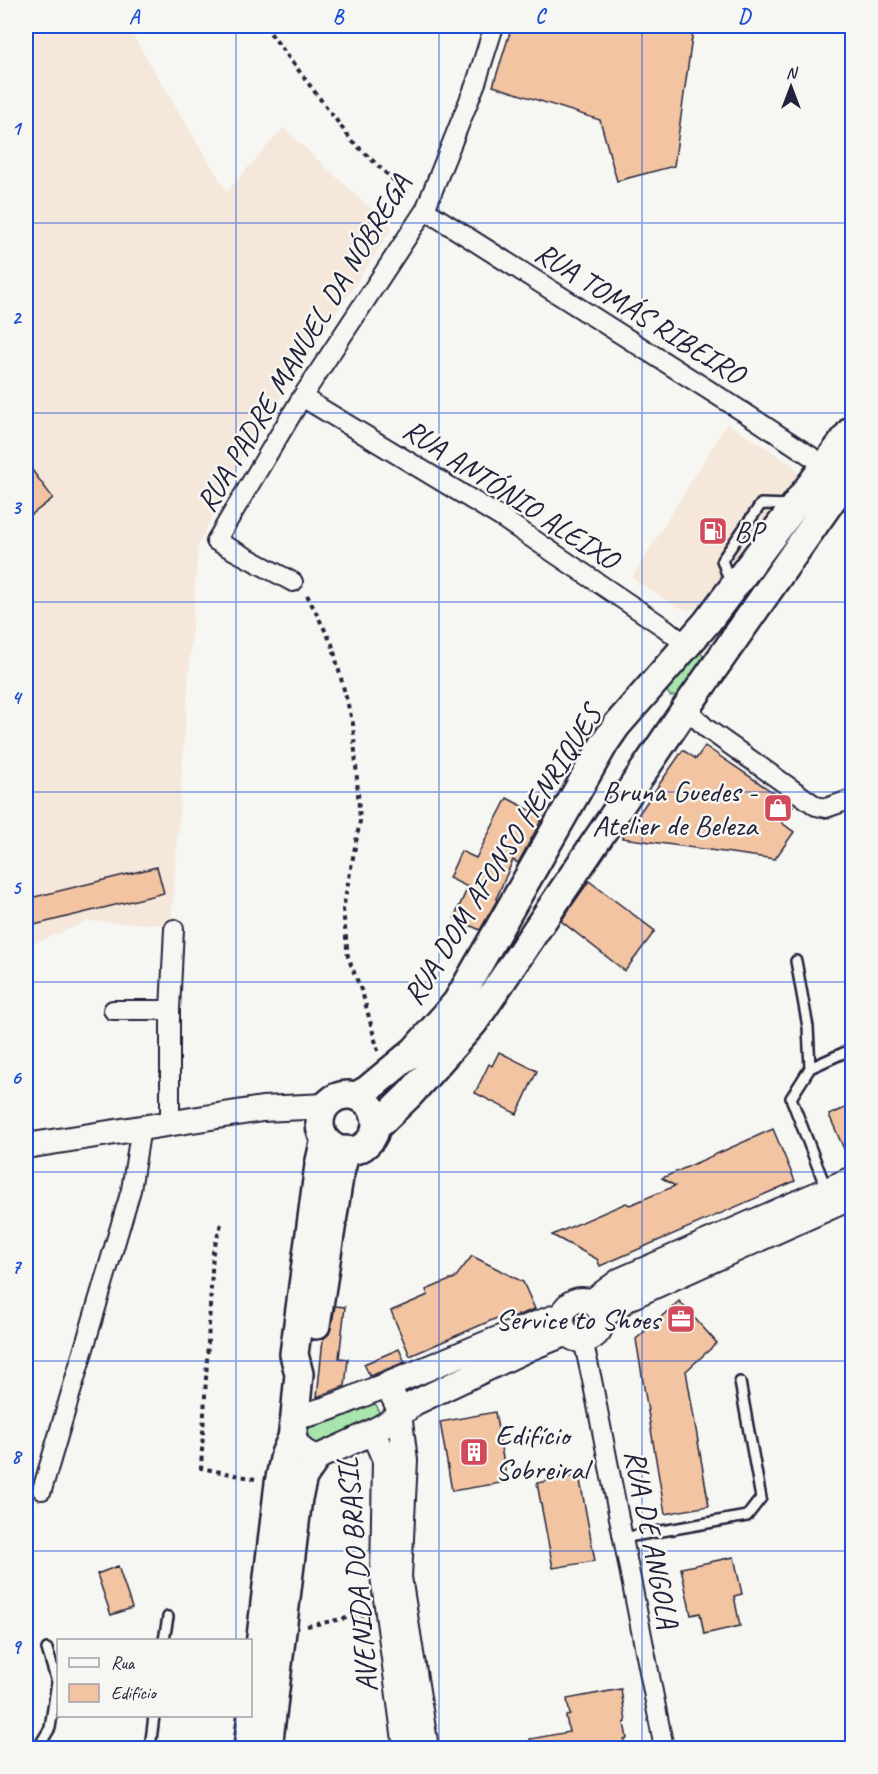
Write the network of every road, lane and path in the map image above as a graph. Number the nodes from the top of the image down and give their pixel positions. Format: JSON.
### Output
{"nodes":[{"id":1,"x":265,"y":26,"type":"edge"},
{"id":2,"x":494,"y":26,"type":"edge"},
{"id":3,"x":425,"y":210,"type":"junction"},
{"id":4,"x":302,"y":397,"type":"junction"},
{"id":5,"x":852,"y":430,"type":"edge"},
{"id":6,"x":841,"y":472,"type":"edge"},
{"id":7,"x":293,"y":582,"type":"joint"},
{"id":8,"x":707,"y":622,"type":"junction"},
{"id":9,"x":686,"y":645,"type":"junction"},
{"id":10,"x":732,"y":645,"type":"junction"},
{"id":11,"x":646,"y":693,"type":"junction"},
{"id":12,"x":683,"y":713,"type":"junction"},
{"id":13,"x":852,"y":799,"type":"edge"},
{"id":14,"x":174,"y":929,"type":"dead end"},
{"id":15,"x":796,"y":961,"type":"dead end"},
{"id":16,"x":113,"y":1010,"type":"dead end"},
{"id":17,"x":170,"y":1010,"type":"junction"},
{"id":18,"x":852,"y":1048,"type":"edge"},
{"id":19,"x":810,"y":1068,"type":"junction"},
{"id":20,"x":385,"y":1074,"type":"junction"},
{"id":21,"x":356,"y":1096,"type":"junction"},
{"id":22,"x":326,"y":1107,"type":"junction"},
{"id":23,"x":170,"y":1123,"type":"junction"},
{"id":24,"x":141,"y":1127,"type":"junction"},
{"id":25,"x":376,"y":1127,"type":"junction"},
{"id":26,"x":336,"y":1144,"type":"junction"},
{"id":27,"x":26,"y":1146,"type":"edge"},
{"id":28,"x":852,"y":1179,"type":"edge"},
{"id":29,"x":827,"y":1190,"type":"junction"},
{"id":30,"x":852,"y":1197,"type":"edge"},
{"id":31,"x":221,"y":1224,"type":"dead end"},
{"id":32,"x":596,"y":1310,"type":"junction"},
{"id":33,"x":571,"y":1330,"type":"junction"},
{"id":34,"x":740,"y":1382,"type":"dead end"},
{"id":35,"x":383,"y":1387,"type":"junction"},
{"id":36,"x":399,"y":1417,"type":"junction"},
{"id":37,"x":294,"y":1427,"type":"junction"},
{"id":38,"x":373,"y":1432,"type":"junction"},
{"id":39,"x":316,"y":1458,"type":"junction"},
{"id":40,"x":266,"y":1481,"type":"dead end"},
{"id":41,"x":42,"y":1490,"type":"dead end"},
{"id":42,"x":622,"y":1538,"type":"junction"},
{"id":43,"x":370,"y":1613,"type":"dead end"},
{"id":44,"x":168,"y":1617,"type":"dead end"},
{"id":45,"x":321,"y":1623,"type":"dead end"},
{"id":46,"x":164,"y":1639,"type":"edge"},
{"id":47,"x":46,"y":1649,"type":"dead end"},
{"id":48,"x":252,"y":1715,"type":"edge"},
{"id":49,"x":154,"y":1717,"type":"edge"},
{"id":50,"x":252,"y":1717,"type":"edge"},
{"id":51,"x":38,"y":1749,"type":"edge"},
{"id":52,"x":150,"y":1749,"type":"edge"},
{"id":53,"x":248,"y":1749,"type":"edge"},
{"id":54,"x":268,"y":1749,"type":"edge"},
{"id":55,"x":406,"y":1749,"type":"edge"},
{"id":56,"x":426,"y":1749,"type":"edge"},
{"id":57,"x":664,"y":1749,"type":"edge"}],
"edges":[{"from":1,"to":3,"type":"path"},
{"from":2,"to":3,"type":"street","name":"RUA PADRE MANUEL DA NÓBREGA"},
{"from":3,"to":4,"type":"street","name":"RUA PADRE MANUEL DA NÓBREGA"},
{"from":3,"to":6,"type":"street","name":"RUA TOMÁS RIBEIRO"},
{"from":4,"to":7,"type":"street","name":"RUA PADRE MANUEL DA NÓBREGA"},
{"from":4,"to":9,"type":"street","name":"RUA ANTÓNIO ALEIXO"},
{"from":5,"to":6,"type":"main road","name":"RUA DOM AFONSO HENRIQUES"},
{"from":6,"to":8,"type":"main road","name":"RUA DOM AFONSO HENRIQUES"},
{"from":6,"to":10,"type":"main road","name":"RUA DOM AFONSO HENRIQUES"},
{"from":7,"to":20,"type":"path"},
{"from":8,"to":9,"type":"main road","name":"RUA DOM AFONSO HENRIQUES"},
{"from":8,"to":10,"type":"main road"},
{"from":9,"to":11,"type":"main road","name":"RUA DOM AFONSO HENRIQUES"},
{"from":10,"to":12,"type":"main road","name":"RUA DOM AFONSO HENRIQUES"},
{"from":11,"to":12,"type":"main road"},
{"from":11,"to":20,"type":"main road","name":"RUA DOM AFONSO HENRIQUES"},
{"from":12,"to":13,"type":"street"},
{"from":12,"to":25,"type":"main road","name":"RUA DOM AFONSO HENRIQUES"},
{"from":14,"to":17,"type":"street"},
{"from":15,"to":19,"type":"lane"},
{"from":16,"to":17,"type":"street"},
{"from":17,"to":23,"type":"street"},
{"from":18,"to":19,"type":"lane"},
{"from":19,"to":29,"type":"lane"},
{"from":20,"to":21,"type":"main road","name":"RUA DOM AFONSO HENRIQUES"},
{"from":21,"to":22,"type":"main road","name":"RUA DOM AFONSO HENRIQUES"},
{"from":21,"to":25,"type":"main road"},
{"from":22,"to":23,"type":"street"},
{"from":22,"to":26,"type":"main road"},
{"from":23,"to":24,"type":"street"},
{"from":24,"to":27,"type":"street"},
{"from":24,"to":41,"type":"street"},
{"from":25,"to":26,"type":"main road","name":"RUA DOM AFONSO HENRIQUES"},
{"from":26,"to":37,"type":"main road"},
{"from":28,"to":29,"type":"street","name":"AVENIDA DO BRASIL"},
{"from":29,"to":32,"type":"street","name":"AVENIDA DO BRASIL"},
{"from":30,"to":32,"type":"street","name":"AVENIDA DO BRASIL"},
{"from":31,"to":40,"type":"path"},
{"from":32,"to":33,"type":"street","name":"AVENIDA DO BRASIL"},
{"from":32,"to":33,"type":"street","name":"AVENIDA DO BRASIL"},
{"from":33,"to":35,"type":"street","name":"AVENIDA DO BRASIL"},
{"from":33,"to":36,"type":"street","name":"AVENIDA DO BRASIL"},
{"from":33,"to":42,"type":"street","name":"RUA DE ANGOLA"},
{"from":34,"to":42,"type":"lane"},
{"from":35,"to":36,"type":"street","name":"AVENIDA DO BRASIL"},
{"from":35,"to":37,"type":"street","name":"AVENIDA DO BRASIL"},
{"from":36,"to":38,"type":"street","name":"AVENIDA DO BRASIL"},
{"from":36,"to":56,"type":"street","name":"AVENIDA DO BRASIL"},
{"from":37,"to":39,"type":"street","name":"AVENIDA DO BRASIL"},
{"from":37,"to":48,"type":"main road"},
{"from":38,"to":39,"type":"street","name":"AVENIDA DO BRASIL"},
{"from":38,"to":55,"type":"street","name":"AVENIDA DO BRASIL"},
{"from":39,"to":54,"type":"main road"},
{"from":42,"to":57,"type":"street","name":"RUA DE ANGOLA"},
{"from":43,"to":45,"type":"path"},
{"from":44,"to":46,"type":"lane"},
{"from":47,"to":51,"type":"lane"},
{"from":49,"to":52,"type":"lane"},
{"from":50,"to":53,"type":"main road"}]}
